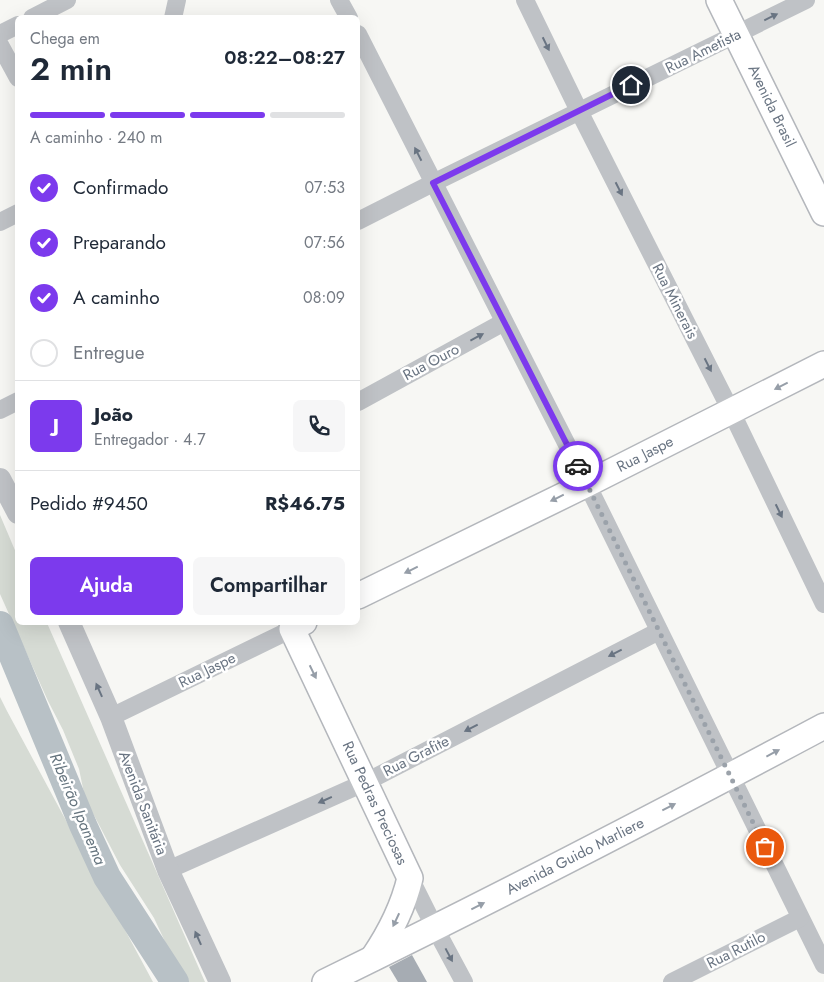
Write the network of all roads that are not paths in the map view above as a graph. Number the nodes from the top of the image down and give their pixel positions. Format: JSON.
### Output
{"nodes":[{"id":1,"x":67,"y":0,"type":"edge"},
{"id":2,"x":176,"y":0,"type":"edge"},
{"id":3,"x":339,"y":0,"type":"edge"},
{"id":4,"x":525,"y":0,"type":"edge"},
{"id":5,"x":719,"y":0,"type":"edge"},
{"id":6,"x":806,"y":0,"type":"edge"},
{"id":7,"x":38,"y":15,"type":"edge"},
{"id":8,"x":174,"y":15,"type":"edge"},
{"id":9,"x":347,"y":15,"type":"edge"},
{"id":10,"x":15,"y":26,"type":"edge"},
{"id":11,"x":0,"y":34,"type":"edge"},
{"id":12,"x":736,"y":34,"type":"junction"},
{"id":13,"x":360,"y":42,"type":"edge"},
{"id":14,"x":0,"y":45,"type":"edge"},
{"id":15,"x":15,"y":72,"type":"edge"},
{"id":16,"x":579,"y":111,"type":"junction"},
{"id":17,"x":433,"y":183,"type":"junction"},
{"id":18,"x":824,"y":213,"type":"edge"},
{"id":19,"x":15,"y":214,"type":"edge"},
{"id":20,"x":360,"y":220,"type":"edge"},
{"id":21,"x":0,"y":222,"type":"edge"},
{"id":22,"x":504,"y":322,"type":"junction"},
{"id":23,"x":824,"y":364,"type":"edge"},
{"id":24,"x":360,"y":401,"type":"edge"},
{"id":25,"x":15,"y":402,"type":"edge"},
{"id":26,"x":0,"y":410,"type":"edge"},
{"id":27,"x":731,"y":411,"type":"junction"},
{"id":28,"x":0,"y":479,"type":"edge"},
{"id":29,"x":587,"y":484,"type":"junction"},
{"id":30,"x":15,"y":507,"type":"edge"},
{"id":31,"x":360,"y":595,"type":"edge"},
{"id":32,"x":824,"y":604,"type":"edge"},
{"id":33,"x":70,"y":625,"type":"edge"},
{"id":34,"x":293,"y":625,"type":"edge"},
{"id":35,"x":295,"y":625,"type":"edge"},
{"id":36,"x":658,"y":631,"type":"junction"},
{"id":37,"x":111,"y":717,"type":"junction"},
{"id":38,"x":824,"y":726,"type":"edge"},
{"id":39,"x":730,"y":776,"type":"junction"},
{"id":40,"x":366,"y":782,"type":"junction"},
{"id":41,"x":168,"y":870,"type":"junction"},
{"id":42,"x":410,"y":878,"type":"junction"},
{"id":43,"x":800,"y":918,"type":"junction"},
{"id":44,"x":434,"y":928,"type":"junction"},
{"id":45,"x":373,"y":958,"type":"junction"},
{"id":46,"x":824,"y":965,"type":"edge"},
{"id":47,"x":220,"y":982,"type":"edge"},
{"id":48,"x":324,"y":982,"type":"edge"},
{"id":49,"x":464,"y":982,"type":"edge"},
{"id":50,"x":672,"y":982,"type":"edge"}],
"edges":[{"from":1,"to":7,"type":"street"},
{"from":2,"to":8,"type":"street"},
{"from":3,"to":9,"type":"street"},
{"from":4,"to":16,"type":"street","name":"Rua Minerais","one_way":true},
{"from":5,"to":12,"type":"main road","name":"Avenida Brasil"},
{"from":12,"to":6,"type":"street","name":"Rua Ametista","one_way":true},
{"from":10,"to":11,"type":"street"},
{"from":12,"to":16,"type":"street","name":"Rua Ametista"},
{"from":12,"to":18,"type":"main road","name":"Avenida Brasil"},
{"from":17,"to":13,"type":"street","one_way":true},
{"from":14,"to":15,"type":"street"},
{"from":16,"to":17,"type":"street","name":"Rua Ametista"},
{"from":16,"to":27,"type":"street","name":"Rua Minerais","one_way":true},
{"from":17,"to":20,"type":"street","name":"Rua Ametista"},
{"from":17,"to":22,"type":"street"},
{"from":19,"to":21,"type":"street"},
{"from":24,"to":22,"type":"street","name":"Rua Ouro","one_way":true},
{"from":22,"to":29,"type":"street"},
{"from":23,"to":27,"type":"main road","name":"Rua Jaspe","one_way":true},
{"from":25,"to":26,"type":"street"},
{"from":27,"to":29,"type":"main road","name":"Rua Jaspe"},
{"from":27,"to":32,"type":"street","name":"Rua Minerais","one_way":true},
{"from":28,"to":30,"type":"street"},
{"from":29,"to":31,"type":"main road","name":"Rua Jaspe","one_way":true},
{"from":29,"to":36,"type":"street"},
{"from":37,"to":33,"type":"street","name":"Avenida Sanitária","one_way":true},
{"from":34,"to":37,"type":"street","name":"Rua Jaspe"},
{"from":35,"to":40,"type":"main road","name":"Rua Pedras Preciosas","one_way":true},
{"from":36,"to":39,"type":"street"},
{"from":36,"to":40,"type":"street","name":"Rua Grafite","one_way":true},
{"from":37,"to":41,"type":"street","name":"Avenida Sanitária"},
{"from":39,"to":38,"type":"main road","name":"Avenida Guido Marliere","one_way":true},
{"from":39,"to":43,"type":"street"},
{"from":44,"to":39,"type":"main road","name":"Avenida Guido Marliere","one_way":true},
{"from":40,"to":41,"type":"street","name":"Rua Grafite","one_way":true},
{"from":40,"to":42,"type":"main road","name":"Rua Pedras Preciosas"},
{"from":47,"to":41,"type":"street","name":"Avenida Sanitária","one_way":true},
{"from":42,"to":44,"type":"street","name":"Rua Pedras Preciosas"},
{"from":42,"to":45,"type":"main road","one_way":true},
{"from":43,"to":46,"type":"street"},
{"from":43,"to":50,"type":"street","name":"Rua Rutilo"},
{"from":44,"to":45,"type":"main road","name":"Avenida Guido Marliere"},
{"from":44,"to":49,"type":"street","name":"Rua Pedras Preciosas","one_way":true},
{"from":45,"to":48,"type":"main road","name":"Avenida Guido Marliere"}]}
